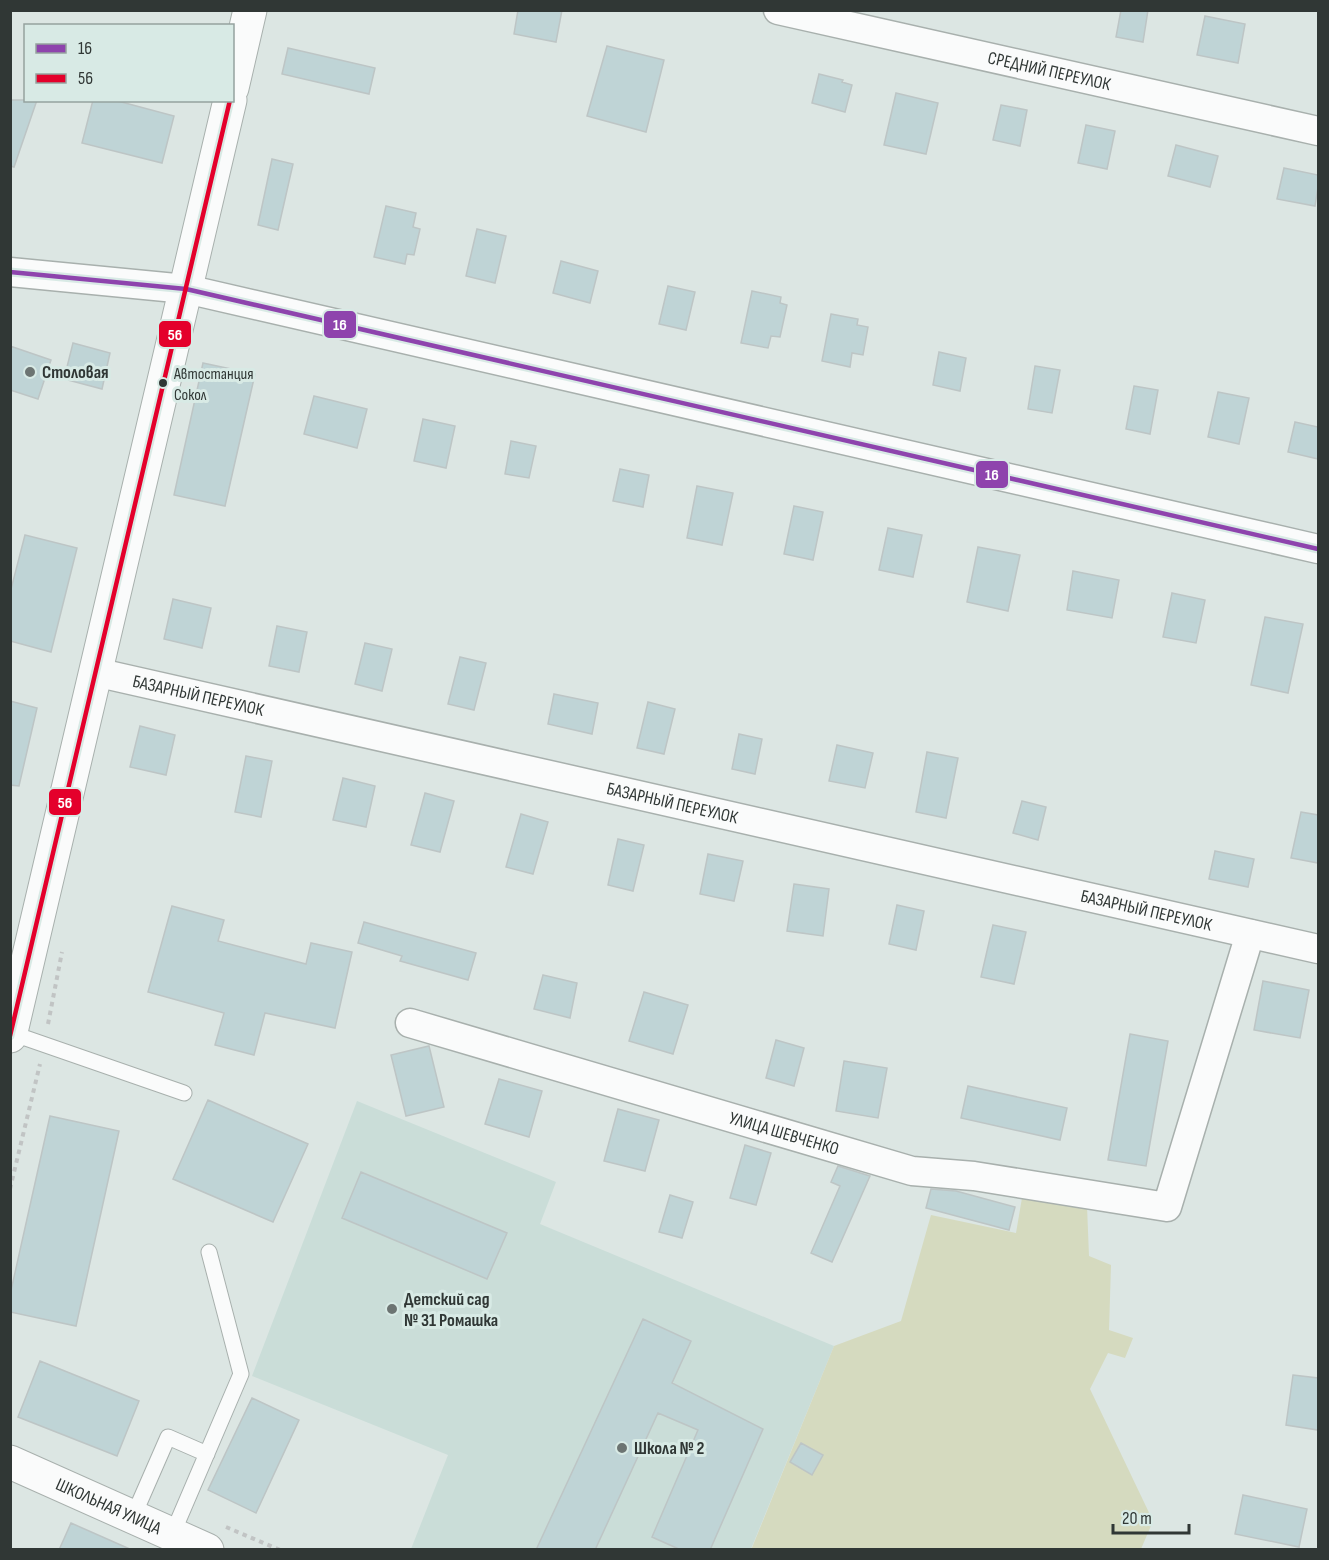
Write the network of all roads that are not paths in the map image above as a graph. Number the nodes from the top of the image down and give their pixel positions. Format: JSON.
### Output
{"nodes":[{"id":1,"x":250,"y":10,"type":"edge"},
{"id":2,"x":778,"y":10,"type":"edge"},
{"id":3,"x":234,"y":79,"type":"edge"},
{"id":4,"x":230,"y":102,"type":"edge"},
{"id":5,"x":1318,"y":131,"type":"edge"},
{"id":6,"x":10,"y":272,"type":"edge"},
{"id":7,"x":186,"y":289,"type":"junction"},
{"id":8,"x":1318,"y":549,"type":"edge"},
{"id":9,"x":95,"y":672,"type":"junction"},
{"id":10,"x":1250,"y":934,"type":"junction"},
{"id":11,"x":1318,"y":949,"type":"edge"},
{"id":12,"x":410,"y":1023,"type":"dead end"},
{"id":13,"x":11,"y":1035,"type":"edge"},
{"id":14,"x":184,"y":1093,"type":"dead end"},
{"id":15,"x":208,"y":1252,"type":"dead end"},
{"id":16,"x":207,"y":1454,"type":"junction"},
{"id":17,"x":10,"y":1462,"type":"edge"},
{"id":18,"x":133,"y":1517,"type":"junction"},
{"id":19,"x":172,"y":1535,"type":"junction"},
{"id":20,"x":207,"y":1550,"type":"edge"}],
"edges":[{"from":1,"to":3,"type":"street"},
{"from":2,"to":5,"type":"street","name":"СРЕДНИЙ ПЕРЕУЛОК"},
{"from":4,"to":7,"type":"street"},
{"from":6,"to":7,"type":"street"},
{"from":7,"to":8,"type":"street"},
{"from":7,"to":9,"type":"street"},
{"from":9,"to":10,"type":"street","name":"БАЗАРНЫЙ ПЕРЕУЛОК"},
{"from":9,"to":13,"type":"street"},
{"from":10,"to":11,"type":"street","name":"БАЗАРНЫЙ ПЕРЕУЛОК"},
{"from":10,"to":12,"type":"street","name":"УЛИЦА ШЕВЧЕНКО"},
{"from":13,"to":14,"type":"lane"},
{"from":15,"to":16,"type":"lane"},
{"from":16,"to":18,"type":"lane"},
{"from":16,"to":19,"type":"lane"},
{"from":17,"to":18,"type":"street","name":"ШКОЛЬНАЯ УЛИЦА"},
{"from":18,"to":19,"type":"street","name":"ШКОЛЬНАЯ УЛИЦА"},
{"from":19,"to":20,"type":"street","name":"ШКОЛЬНАЯ УЛИЦА"}]}
